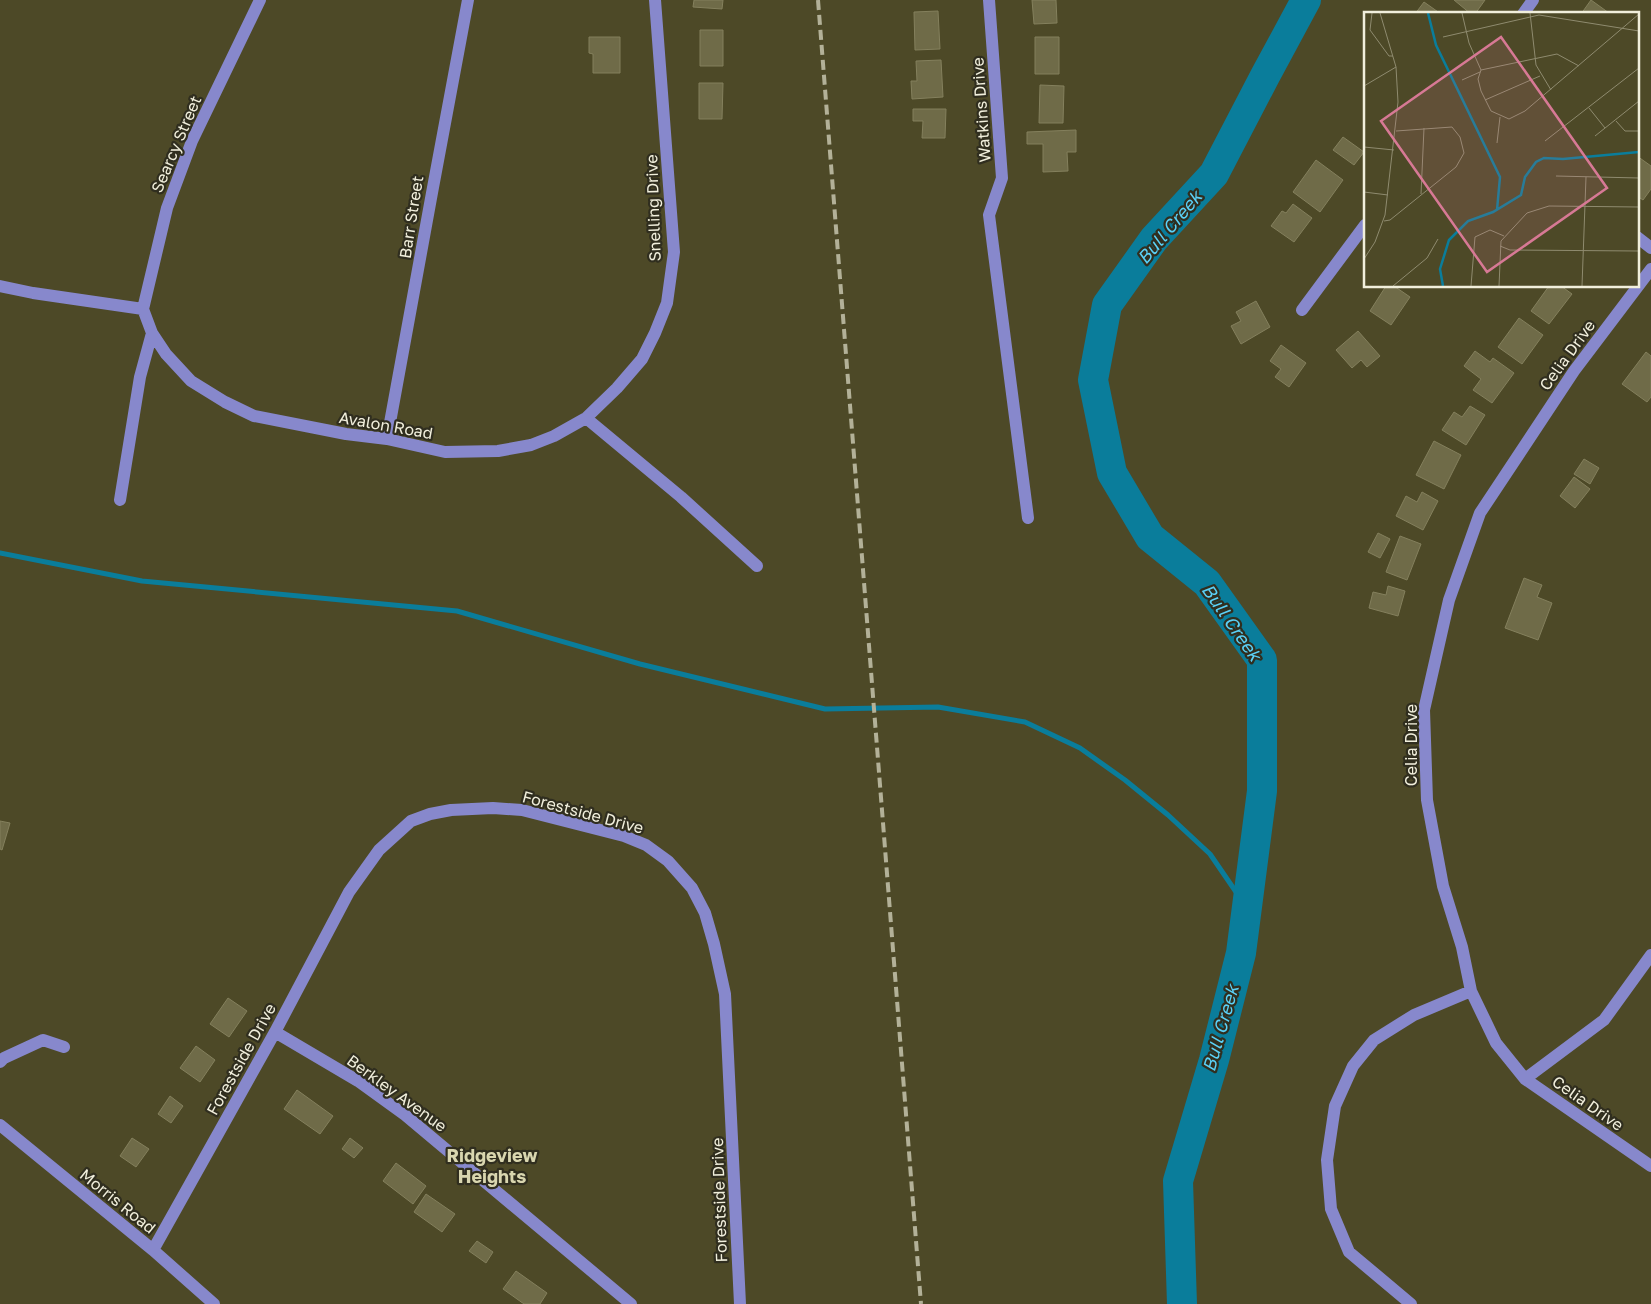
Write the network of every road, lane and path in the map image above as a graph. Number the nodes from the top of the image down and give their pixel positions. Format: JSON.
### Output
{"nodes":[{"id":1,"x":260,"y":0,"type":"edge"},
{"id":2,"x":468,"y":0,"type":"edge"},
{"id":3,"x":655,"y":0,"type":"edge"},
{"id":4,"x":989,"y":0,"type":"edge"},
{"id":5,"x":1533,"y":0,"type":"edge"},
{"id":6,"x":1524,"y":12,"type":"edge"},
{"id":7,"x":1364,"y":226,"type":"edge"},
{"id":8,"x":1638,"y":238,"type":"edge"},
{"id":9,"x":1651,"y":248,"type":"edge"},
{"id":10,"x":1651,"y":269,"type":"edge"},
{"id":11,"x":0,"y":286,"type":"edge"},
{"id":12,"x":1638,"y":286,"type":"edge"},
{"id":13,"x":1637,"y":288,"type":"edge"},
{"id":14,"x":142,"y":309,"type":"junction"},
{"id":15,"x":1302,"y":310,"type":"dead end"},
{"id":16,"x":152,"y":333,"type":"junction"},
{"id":17,"x":586,"y":418,"type":"junction"},
{"id":18,"x":386,"y":439,"type":"junction"},
{"id":19,"x":120,"y":500,"type":"dead end"},
{"id":20,"x":1028,"y":518,"type":"dead end"},
{"id":21,"x":757,"y":566,"type":"dead end"},
{"id":22,"x":1651,"y":955,"type":"edge"},
{"id":23,"x":1471,"y":991,"type":"junction"},
{"id":24,"x":275,"y":1032,"type":"junction"},
{"id":25,"x":64,"y":1047,"type":"dead end"},
{"id":26,"x":0,"y":1062,"type":"edge"},
{"id":27,"x":1525,"y":1078,"type":"junction"},
{"id":28,"x":0,"y":1125,"type":"edge"},
{"id":29,"x":1651,"y":1166,"type":"edge"},
{"id":30,"x":153,"y":1250,"type":"junction"},
{"id":31,"x":214,"y":1304,"type":"edge"},
{"id":32,"x":631,"y":1304,"type":"edge"},
{"id":33,"x":740,"y":1304,"type":"edge"},
{"id":34,"x":1411,"y":1304,"type":"edge"}],
"edges":[{"from":1,"to":14,"type":"street","name":"Searcy Street"},
{"from":2,"to":18,"type":"street","name":"Barr Street"},
{"from":3,"to":17,"type":"street","name":"Snelling Drive"},
{"from":4,"to":20,"type":"street","name":"Watkins Drive"},
{"from":5,"to":6,"type":"street"},
{"from":7,"to":15,"type":"street"},
{"from":8,"to":9,"type":"street"},
{"from":10,"to":12,"type":"street","name":"Celia Drive"},
{"from":11,"to":14,"type":"street"},
{"from":13,"to":23,"type":"street","name":"Celia Drive"},
{"from":14,"to":16,"type":"street","name":"Avalon Road"},
{"from":16,"to":18,"type":"street","name":"Avalon Road"},
{"from":16,"to":19,"type":"street"},
{"from":17,"to":18,"type":"street","name":"Avalon Road"},
{"from":17,"to":21,"type":"street"},
{"from":22,"to":27,"type":"street"},
{"from":23,"to":27,"type":"street","name":"Celia Drive"},
{"from":23,"to":34,"type":"street"},
{"from":24,"to":30,"type":"street","name":"Forestside Drive"},
{"from":24,"to":32,"type":"street","name":"Berkley Avenue"},
{"from":24,"to":33,"type":"street","name":"Forestside Drive"},
{"from":25,"to":26,"type":"street"},
{"from":27,"to":29,"type":"street","name":"Celia Drive"},
{"from":28,"to":30,"type":"street","name":"Morris Road"},
{"from":30,"to":31,"type":"street","name":"Morris Road"}]}
